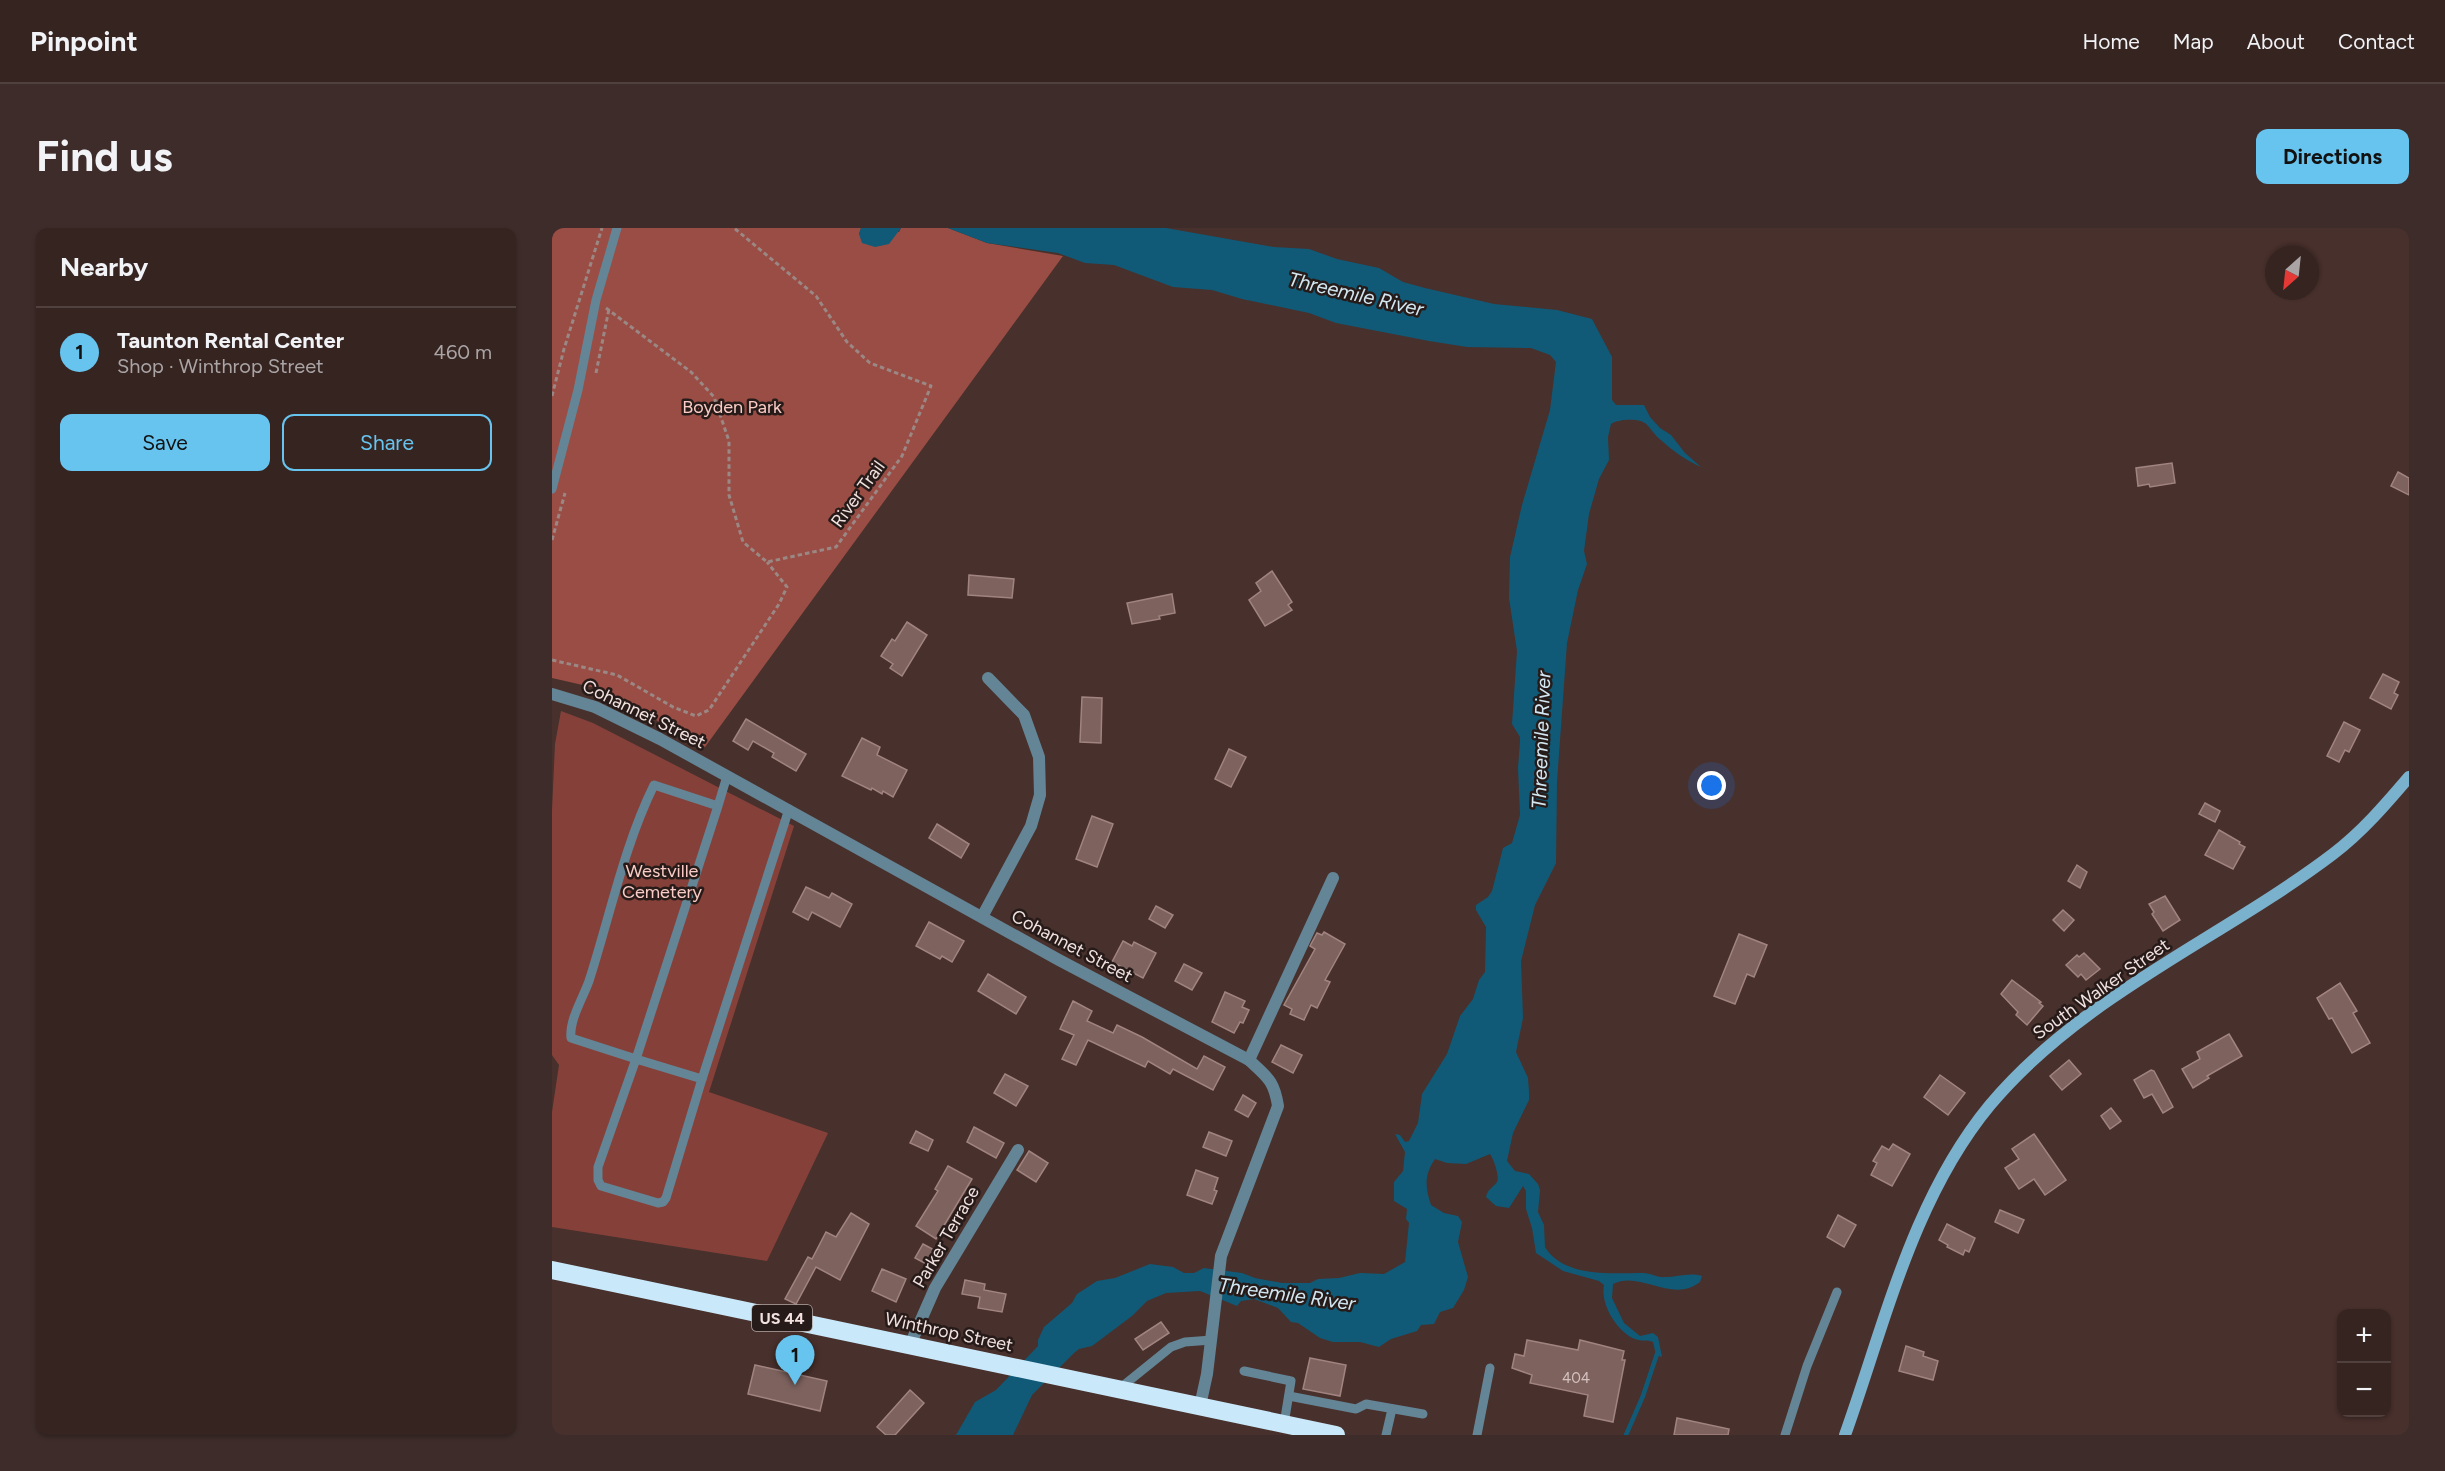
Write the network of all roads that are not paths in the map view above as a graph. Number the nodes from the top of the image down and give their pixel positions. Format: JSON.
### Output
{"nodes":[{"id":1,"x":617,"y":228,"type":"edge"},
{"id":2,"x":552,"y":489,"type":"edge"},
{"id":3,"x":988,"y":678,"type":"dead end"},
{"id":4,"x":552,"y":693,"type":"edge"},
{"id":5,"x":727,"y":776,"type":"junction"},
{"id":6,"x":2409,"y":777,"type":"edge"},
{"id":7,"x":718,"y":806,"type":"junction"},
{"id":8,"x":789,"y":809,"type":"junction"},
{"id":9,"x":1333,"y":878,"type":"dead end"},
{"id":10,"x":982,"y":917,"type":"junction"},
{"id":11,"x":636,"y":1059,"type":"junction"},
{"id":12,"x":1249,"y":1060,"type":"junction"},
{"id":13,"x":702,"y":1079,"type":"junction"},
{"id":14,"x":1018,"y":1150,"type":"dead end"},
{"id":15,"x":552,"y":1270,"type":"edge"},
{"id":16,"x":1837,"y":1292,"type":"dead end"},
{"id":17,"x":1212,"y":1340,"type":"junction"},
{"id":18,"x":910,"y":1345,"type":"junction"},
{"id":19,"x":1490,"y":1368,"type":"dead end"},
{"id":20,"x":1244,"y":1371,"type":"dead end"},
{"id":21,"x":1119,"y":1389,"type":"junction"},
{"id":22,"x":1289,"y":1396,"type":"junction"},
{"id":23,"x":1200,"y":1406,"type":"junction"},
{"id":24,"x":1392,"y":1408,"type":"junction"},
{"id":25,"x":1423,"y":1414,"type":"dead end"},
{"id":26,"x":1277,"y":1427,"type":"edge"},
{"id":27,"x":1336,"y":1435,"type":"edge"},
{"id":28,"x":1386,"y":1435,"type":"edge"},
{"id":29,"x":1477,"y":1435,"type":"edge"},
{"id":30,"x":1785,"y":1435,"type":"edge"},
{"id":31,"x":1845,"y":1435,"type":"edge"}],
"edges":[{"from":1,"to":2,"type":"lane"},
{"from":3,"to":10,"type":"street"},
{"from":4,"to":5,"type":"street","name":"Cohannet Street"},
{"from":5,"to":7,"type":"lane"},
{"from":5,"to":8,"type":"street","name":"Cohannet Street"},
{"from":6,"to":31,"type":"street","name":"South Walker Street"},
{"from":7,"to":11,"type":"lane"},
{"from":7,"to":11,"type":"lane"},
{"from":8,"to":10,"type":"street","name":"Cohannet Street"},
{"from":8,"to":13,"type":"lane"},
{"from":9,"to":12,"type":"street"},
{"from":10,"to":12,"type":"street","name":"Cohannet Street"},
{"from":11,"to":13,"type":"lane"},
{"from":11,"to":13,"type":"lane"},
{"from":12,"to":17,"type":"street","name":"Cohannet Street"},
{"from":14,"to":18,"type":"street","name":"Parker Terrace"},
{"from":15,"to":18,"type":"highway","name":"Winthrop Street","number":"US 44"},
{"from":16,"to":30,"type":"lane"},
{"from":17,"to":21,"type":"lane"},
{"from":17,"to":23,"type":"street","name":"Cohannet Street"},
{"from":18,"to":21,"type":"highway","name":"Winthrop Street","number":"US 44"},
{"from":19,"to":29,"type":"lane"},
{"from":20,"to":22,"type":"lane"},
{"from":21,"to":23,"type":"highway","name":"Winthrop Street","number":"US 44"},
{"from":22,"to":24,"type":"lane"},
{"from":22,"to":26,"type":"lane"},
{"from":23,"to":26,"type":"highway","name":"Winthrop Street","number":"US 44"},
{"from":24,"to":25,"type":"lane"},
{"from":24,"to":28,"type":"lane"},
{"from":26,"to":27,"type":"highway","name":"Winthrop Street","number":"US 44"}]}
